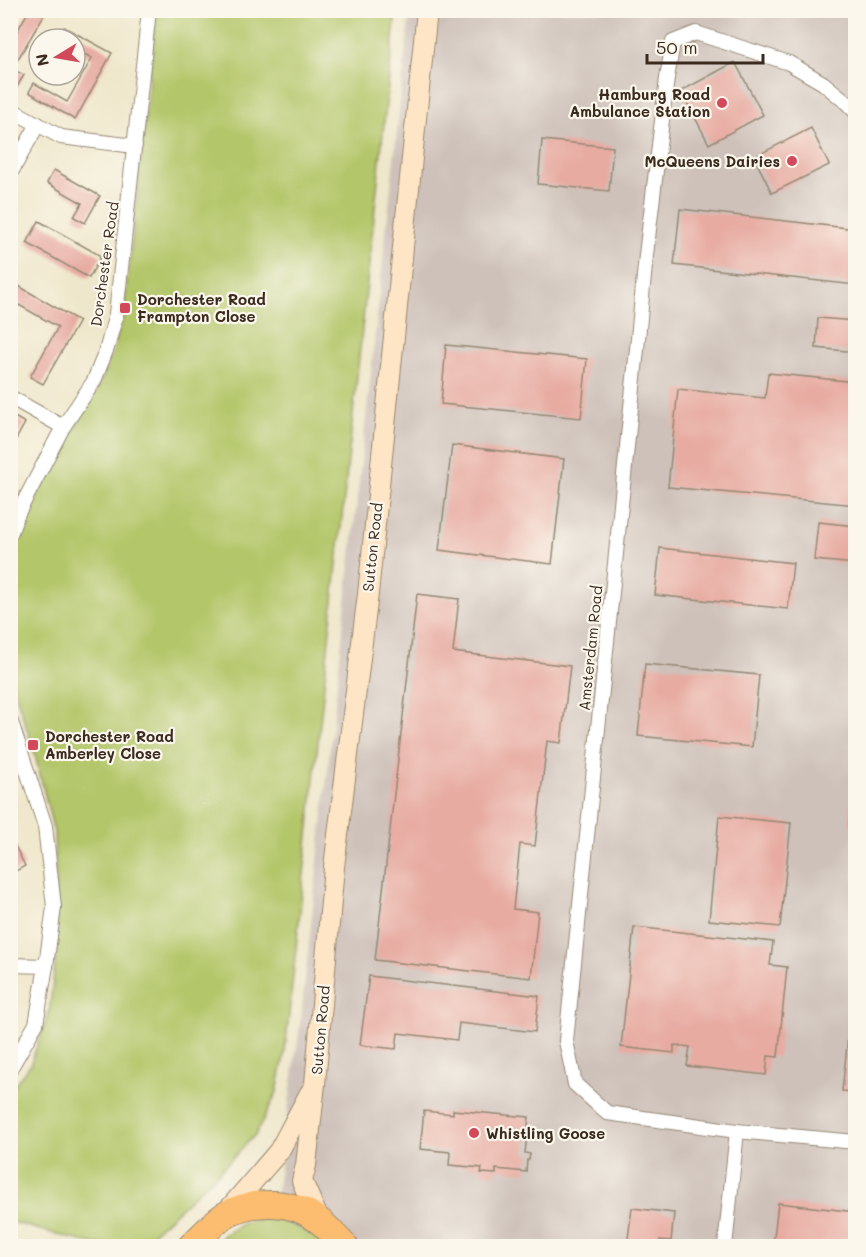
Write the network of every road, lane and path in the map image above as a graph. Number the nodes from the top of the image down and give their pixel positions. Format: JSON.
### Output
{"nodes":[{"id":1,"x":149,"y":10,"type":"edge"},
{"id":2,"x":427,"y":10,"type":"edge"},
{"id":3,"x":10,"y":109,"type":"edge"},
{"id":4,"x":855,"y":112,"type":"edge"},
{"id":5,"x":38,"y":124,"type":"junction"},
{"id":6,"x":135,"y":146,"type":"junction"},
{"id":7,"x":10,"y":174,"type":"edge"},
{"id":8,"x":10,"y":397,"type":"edge"},
{"id":9,"x":63,"y":428,"type":"junction"},
{"id":10,"x":10,"y":534,"type":"edge"},
{"id":11,"x":10,"y":719,"type":"edge"},
{"id":12,"x":10,"y":965,"type":"edge"},
{"id":13,"x":46,"y":966,"type":"junction"},
{"id":14,"x":10,"y":1070,"type":"edge"},
{"id":15,"x":315,"y":1084,"type":"junction"},
{"id":16,"x":737,"y":1131,"type":"junction"},
{"id":17,"x":855,"y":1142,"type":"edge"},
{"id":18,"x":224,"y":1215,"type":"junction"},
{"id":19,"x":319,"y":1220,"type":"junction"},
{"id":20,"x":191,"y":1246,"type":"edge"},
{"id":21,"x":345,"y":1246,"type":"edge"},
{"id":22,"x":725,"y":1246,"type":"edge"}],
"edges":[{"from":1,"to":6,"type":"street","name":"Dorchester Road"},
{"from":2,"to":15,"type":"street","name":"Sutton Road"},
{"from":3,"to":5,"type":"street"},
{"from":4,"to":16,"type":"street","name":"Amsterdam Road"},
{"from":5,"to":6,"type":"street"},
{"from":5,"to":7,"type":"street"},
{"from":6,"to":9,"type":"street","name":"Dorchester Road"},
{"from":8,"to":9,"type":"street"},
{"from":9,"to":10,"type":"street","name":"Dorchester Road"},
{"from":11,"to":13,"type":"street"},
{"from":12,"to":13,"type":"street"},
{"from":13,"to":14,"type":"street"},
{"from":15,"to":18,"type":"street","name":"Sutton Road"},
{"from":15,"to":19,"type":"street","name":"Sutton Road"},
{"from":16,"to":17,"type":"street","name":"Amsterdam Road"},
{"from":16,"to":22,"type":"street"},
{"from":18,"to":19,"type":"highway"},
{"from":18,"to":20,"type":"highway"},
{"from":19,"to":21,"type":"highway"}]}
